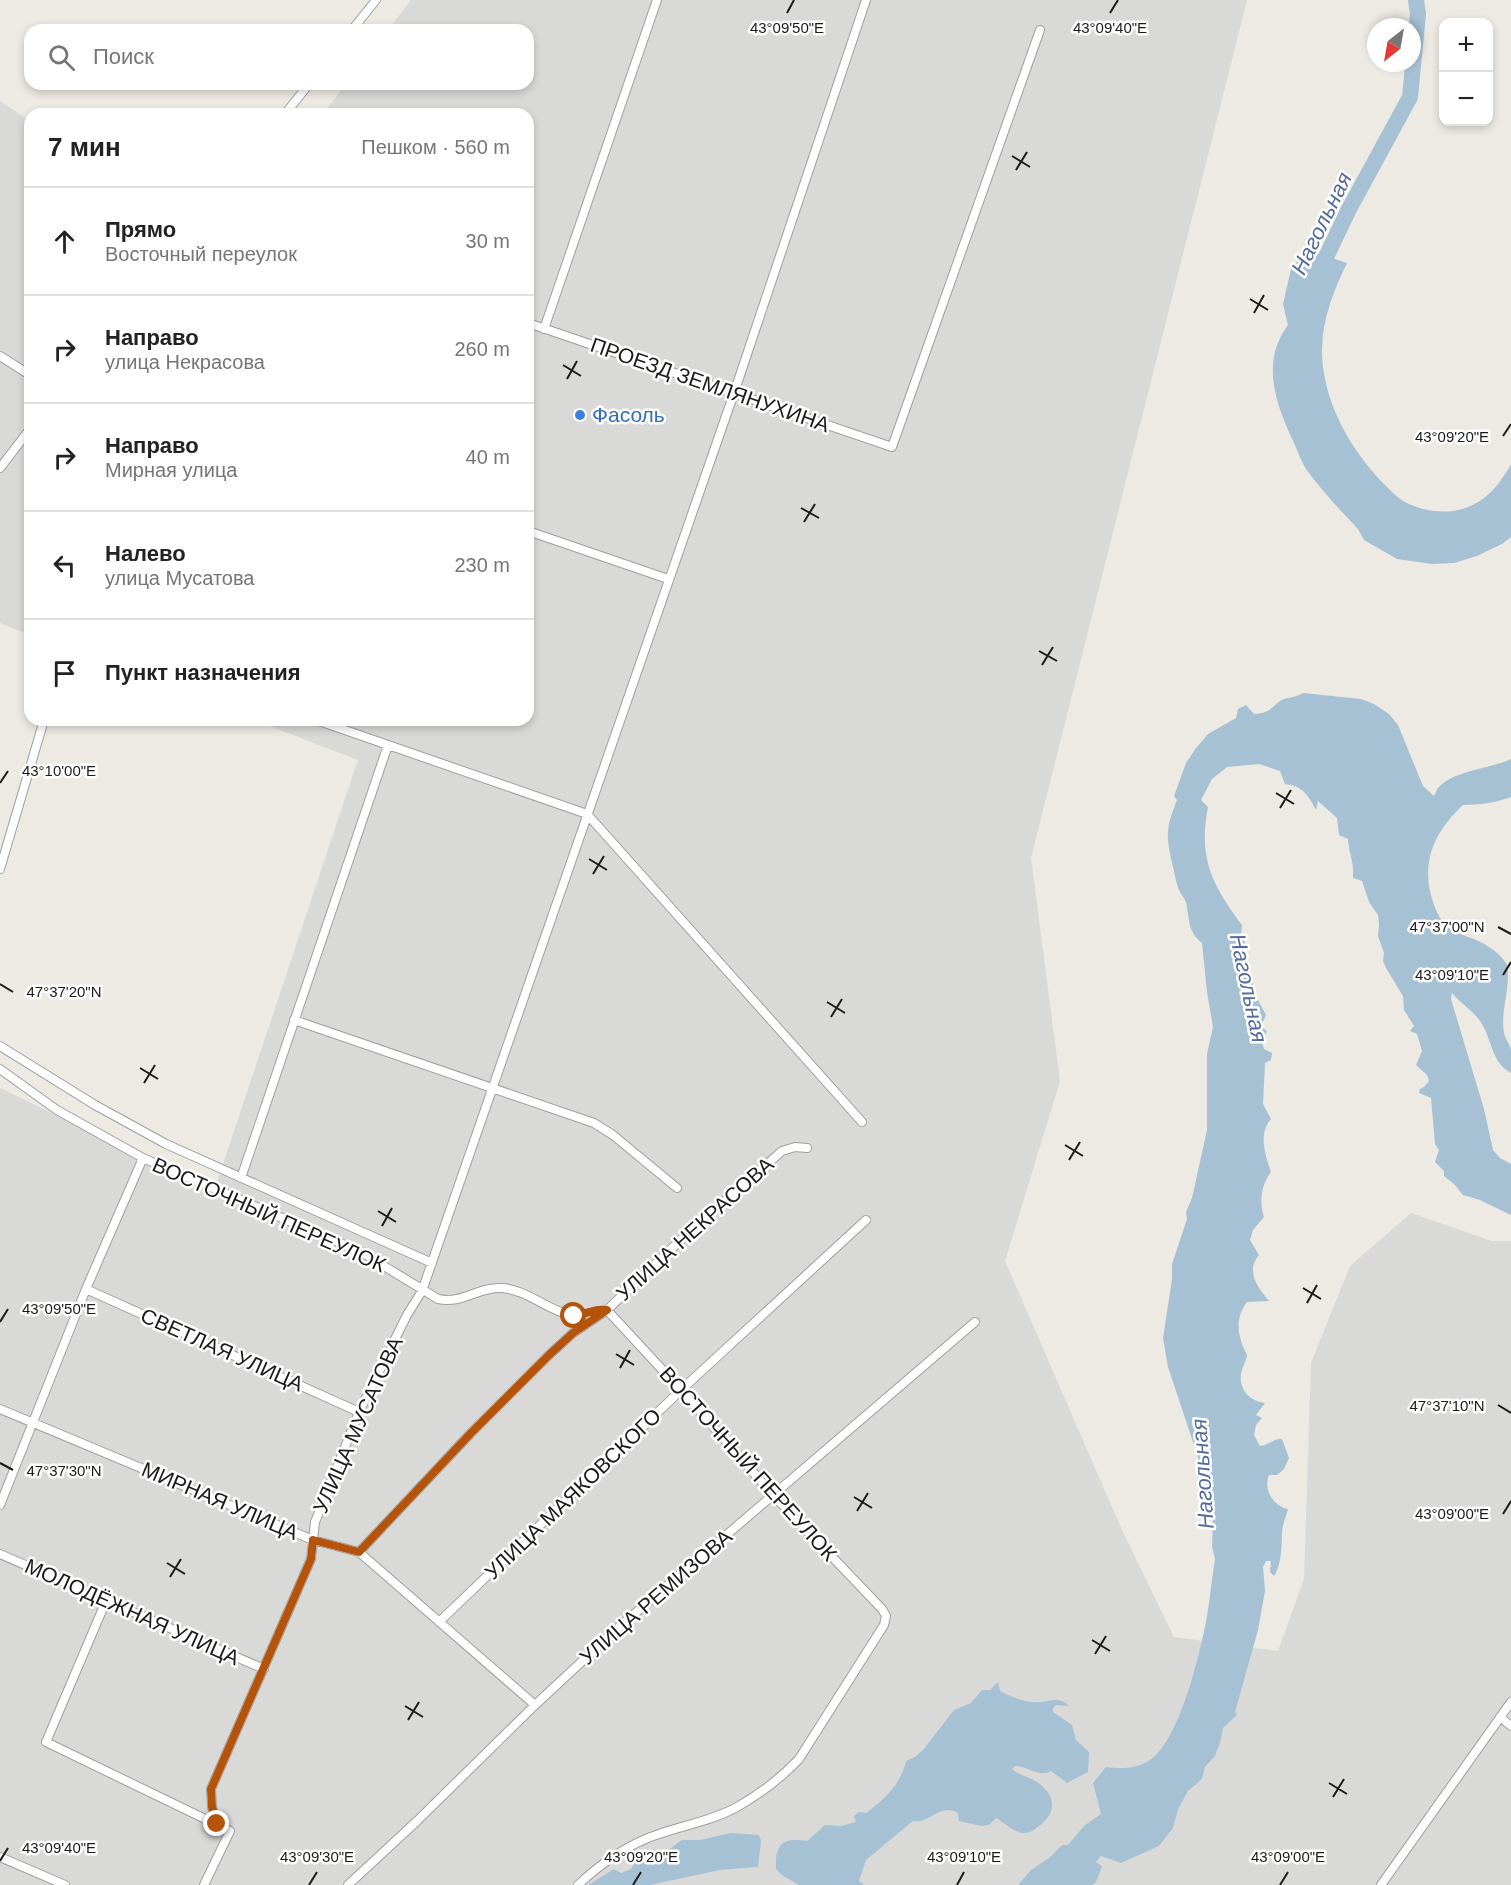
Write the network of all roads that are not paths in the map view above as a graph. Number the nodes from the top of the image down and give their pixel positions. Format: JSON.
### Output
{"nodes":[{"id":1,"x":376,"y":0,"type":"edge"},
{"id":2,"x":657,"y":0,"type":"edge"},
{"id":3,"x":866,"y":0,"type":"edge"},
{"id":4,"x":357,"y":24,"type":"edge"},
{"id":5,"x":1040,"y":30,"type":"dead end"},
{"id":6,"x":304,"y":90,"type":"edge"},
{"id":7,"x":290,"y":108,"type":"edge"},
{"id":8,"x":534,"y":325,"type":"edge"},
{"id":9,"x":544,"y":329,"type":"junction"},
{"id":10,"x":0,"y":356,"type":"edge"},
{"id":11,"x":24,"y":371,"type":"edge"},
{"id":12,"x":734,"y":393,"type":"junction"},
{"id":13,"x":24,"y":437,"type":"edge"},
{"id":14,"x":0,"y":468,"type":"edge"},
{"id":15,"x":534,"y":533,"type":"edge"},
{"id":16,"x":668,"y":579,"type":"junction"},
{"id":17,"x":42,"y":726,"type":"edge"},
{"id":18,"x":333,"y":726,"type":"edge"},
{"id":19,"x":388,"y":745,"type":"junction"},
{"id":20,"x":587,"y":814,"type":"junction"},
{"id":21,"x":0,"y":869,"type":"edge"},
{"id":22,"x":294,"y":1020,"type":"junction"},
{"id":23,"x":0,"y":1046,"type":"edge"},
{"id":24,"x":0,"y":1069,"type":"edge"},
{"id":25,"x":493,"y":1088,"type":"junction"},
{"id":26,"x":862,"y":1122,"type":"dead end"},
{"id":27,"x":807,"y":1148,"type":"dead end"},
{"id":28,"x":143,"y":1158,"type":"junction"},
{"id":29,"x":241,"y":1178,"type":"junction"},
{"id":30,"x":677,"y":1188,"type":"dead end"},
{"id":31,"x":866,"y":1220,"type":"dead end"},
{"id":32,"x":432,"y":1263,"type":"junction"},
{"id":33,"x":86,"y":1288,"type":"junction"},
{"id":34,"x":422,"y":1291,"type":"junction"},
{"id":35,"x":607,"y":1310,"type":"junction"},
{"id":36,"x":975,"y":1322,"type":"dead end"},
{"id":37,"x":681,"y":1390,"type":"junction"},
{"id":38,"x":0,"y":1409,"type":"edge"},
{"id":39,"x":359,"y":1412,"type":"junction"},
{"id":40,"x":32,"y":1422,"type":"junction"},
{"id":41,"x":773,"y":1495,"type":"junction"},
{"id":42,"x":0,"y":1505,"type":"edge"},
{"id":43,"x":313,"y":1540,"type":"junction"},
{"id":44,"x":359,"y":1552,"type":"junction"},
{"id":45,"x":0,"y":1554,"type":"edge"},
{"id":46,"x":105,"y":1601,"type":"junction"},
{"id":47,"x":439,"y":1622,"type":"junction"},
{"id":48,"x":264,"y":1669,"type":"junction"},
{"id":49,"x":1511,"y":1702,"type":"edge"},
{"id":50,"x":535,"y":1705,"type":"junction"},
{"id":51,"x":1500,"y":1717,"type":"junction"},
{"id":52,"x":1511,"y":1726,"type":"edge"},
{"id":53,"x":217,"y":1824,"type":"junction"},
{"id":54,"x":0,"y":1857,"type":"edge"},
{"id":55,"x":65,"y":1885,"type":"edge"},
{"id":56,"x":204,"y":1885,"type":"edge"},
{"id":57,"x":348,"y":1885,"type":"edge"},
{"id":58,"x":578,"y":1885,"type":"edge"},
{"id":59,"x":1381,"y":1885,"type":"edge"}],
"edges":[{"from":1,"to":4,"type":"street"},
{"from":2,"to":9,"type":"street"},
{"from":3,"to":12,"type":"street","name":"УЛИЦА МУСАТОВА"},
{"from":5,"to":12,"type":"street","name":"ПРОЕЗД ЗЕМЛЯНУХИНА"},
{"from":6,"to":7,"type":"street"},
{"from":8,"to":9,"type":"street","name":"ПРОЕЗД ЗЕМЛЯНУХИНА"},
{"from":9,"to":12,"type":"street","name":"ПРОЕЗД ЗЕМЛЯНУХИНА"},
{"from":10,"to":11,"type":"street"},
{"from":12,"to":16,"type":"street","name":"УЛИЦА МУСАТОВА"},
{"from":13,"to":14,"type":"street"},
{"from":15,"to":16,"type":"street"},
{"from":16,"to":20,"type":"street","name":"УЛИЦА МУСАТОВА"},
{"from":17,"to":21,"type":"street"},
{"from":18,"to":19,"type":"street"},
{"from":19,"to":20,"type":"street"},
{"from":19,"to":22,"type":"street"},
{"from":20,"to":25,"type":"street","name":"УЛИЦА МУСАТОВА"},
{"from":20,"to":26,"type":"street"},
{"from":22,"to":25,"type":"street"},
{"from":22,"to":29,"type":"street"},
{"from":23,"to":29,"type":"street","name":"ВОСТОЧНЫЙ ПЕРЕУЛОК"},
{"from":24,"to":28,"type":"street","name":"ВОСТОЧНЫЙ ПЕРЕУЛОК"},
{"from":25,"to":30,"type":"street"},
{"from":25,"to":32,"type":"street","name":"УЛИЦА МУСАТОВА"},
{"from":27,"to":35,"type":"street","name":"УЛИЦА НЕКРАСОВА"},
{"from":28,"to":33,"type":"street"},
{"from":28,"to":34,"type":"street","name":"ВОСТОЧНЫЙ ПЕРЕУЛОК"},
{"from":29,"to":32,"type":"street","name":"ВОСТОЧНЫЙ ПЕРЕУЛОК"},
{"from":31,"to":37,"type":"street","name":"УЛИЦА МАЯКОВСКОГО"},
{"from":32,"to":34,"type":"street","name":"УЛИЦА МУСАТОВА"},
{"from":33,"to":39,"type":"street","name":"СВЕТЛАЯ УЛИЦА"},
{"from":33,"to":40,"type":"street"},
{"from":34,"to":35,"type":"street","name":"ВОСТОЧНЫЙ ПЕРЕУЛОК"},
{"from":34,"to":39,"type":"street","name":"УЛИЦА МУСАТОВА"},
{"from":35,"to":37,"type":"street","name":"ВОСТОЧНЫЙ ПЕРЕУЛОК"},
{"from":35,"to":44,"type":"street","name":"УЛИЦА НЕКРАСОВА"},
{"from":36,"to":41,"type":"street","name":"УЛИЦА РЕМИЗОВА"},
{"from":37,"to":41,"type":"street","name":"ВОСТОЧНЫЙ ПЕРЕУЛОК"},
{"from":37,"to":47,"type":"street","name":"УЛИЦА МАЯКОВСКОГО"},
{"from":38,"to":40,"type":"street","name":"МИРНАЯ УЛИЦА"},
{"from":39,"to":43,"type":"street","name":"УЛИЦА МУСАТОВА"},
{"from":40,"to":42,"type":"street"},
{"from":40,"to":43,"type":"street","name":"МИРНАЯ УЛИЦА"},
{"from":41,"to":50,"type":"street","name":"УЛИЦА РЕМИЗОВА"},
{"from":41,"to":58,"type":"street","name":"ВОСТОЧНЫЙ ПЕРЕУЛОК"},
{"from":43,"to":44,"type":"street","name":"МИРНАЯ УЛИЦА"},
{"from":43,"to":48,"type":"street","name":"УЛИЦА МУСАТОВА"},
{"from":44,"to":47,"type":"street","name":"МИРНАЯ УЛИЦА"},
{"from":45,"to":46,"type":"street","name":"МОЛОДЁЖНАЯ УЛИЦА"},
{"from":46,"to":48,"type":"street","name":"МОЛОДЁЖНАЯ УЛИЦА"},
{"from":46,"to":53,"type":"street"},
{"from":47,"to":50,"type":"street","name":"МИРНАЯ УЛИЦА"},
{"from":48,"to":53,"type":"street","name":"УЛИЦА МУСАТОВА"},
{"from":49,"to":51,"type":"street"},
{"from":50,"to":57,"type":"street","name":"УЛИЦА РЕМИЗОВА"},
{"from":51,"to":52,"type":"street"},
{"from":51,"to":59,"type":"street"},
{"from":53,"to":56,"type":"street","name":"УЛИЦА МУСАТОВА"},
{"from":54,"to":55,"type":"street"}]}
